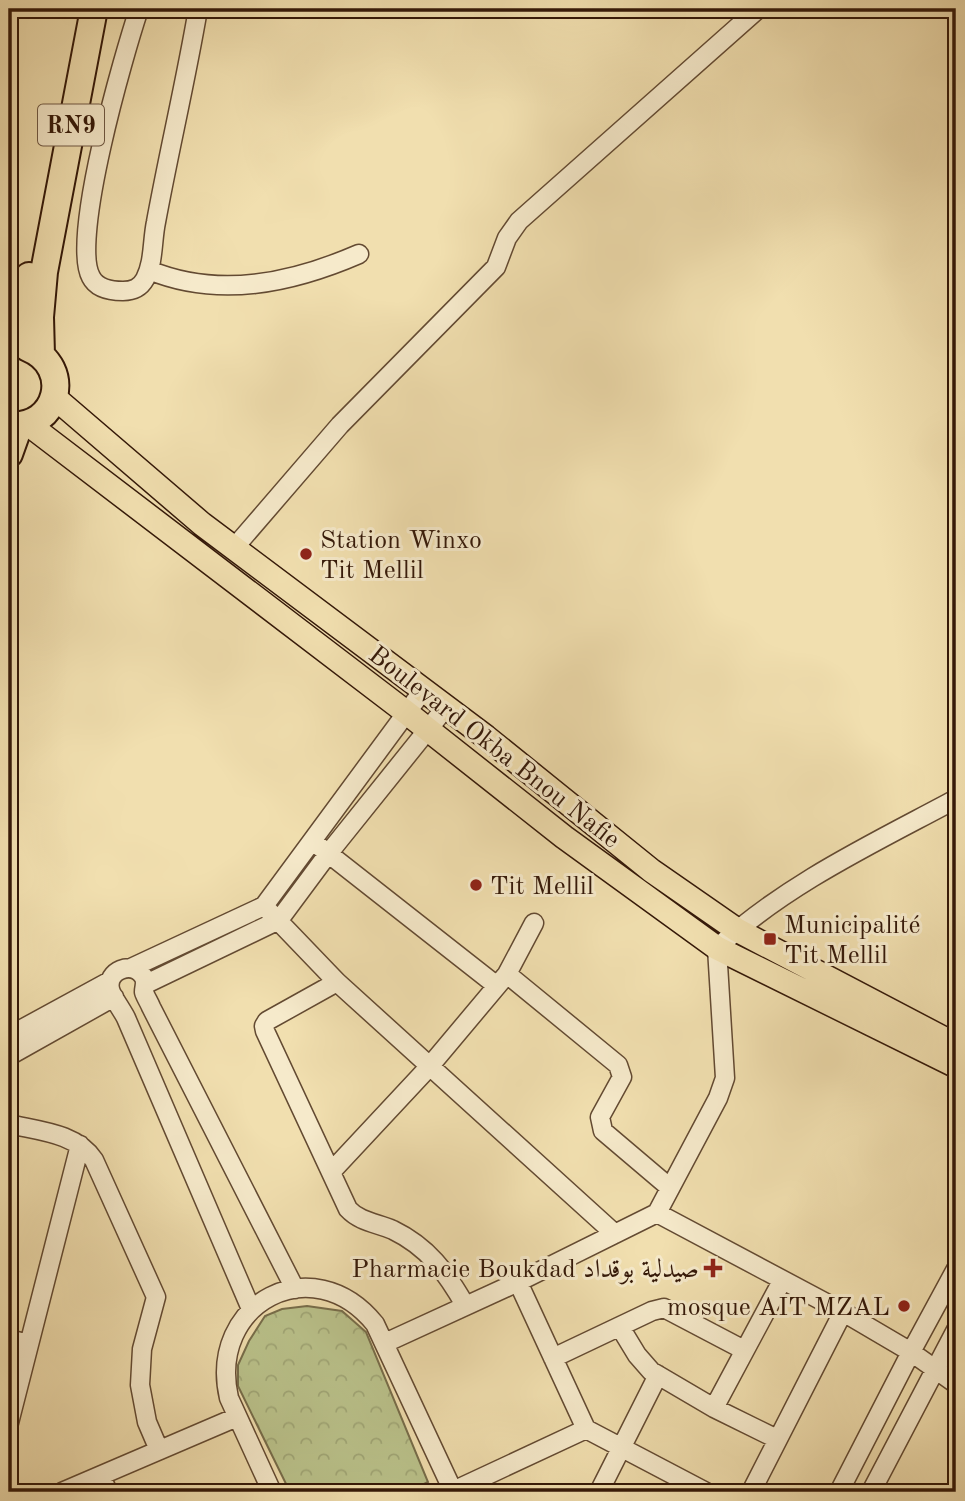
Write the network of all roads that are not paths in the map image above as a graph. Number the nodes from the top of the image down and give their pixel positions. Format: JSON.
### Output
{"nodes":[{"id":1,"x":78,"y":9,"type":"edge"},
{"id":2,"x":94,"y":9,"type":"edge"},
{"id":3,"x":139,"y":9,"type":"edge"},
{"id":4,"x":198,"y":9,"type":"edge"},
{"id":5,"x":758,"y":9,"type":"edge"},
{"id":6,"x":359,"y":254,"type":"dead end"},
{"id":7,"x":149,"y":270,"type":"junction"},
{"id":8,"x":11,"y":346,"type":"edge"},
{"id":9,"x":41,"y":355,"type":"junction"},
{"id":10,"x":54,"y":397,"type":"junction"},
{"id":11,"x":19,"y":425,"type":"edge"},
{"id":12,"x":9,"y":454,"type":"edge"},
{"id":13,"x":234,"y":548,"type":"junction"},
{"id":14,"x":424,"y":689,"type":"junction"},
{"id":15,"x":446,"y":707,"type":"junction"},
{"id":16,"x":407,"y":713,"type":"junction"},
{"id":17,"x":427,"y":730,"type":"junction"},
{"id":18,"x":956,"y":799,"type":"edge"},
{"id":19,"x":312,"y":841,"type":"junction"},
{"id":20,"x":328,"y":854,"type":"junction"},
{"id":21,"x":264,"y":906,"type":"junction"},
{"id":22,"x":279,"y":920,"type":"junction"},
{"id":23,"x":534,"y":923,"type":"dead end"},
{"id":24,"x":737,"y":930,"type":"junction"},
{"id":25,"x":718,"y":948,"type":"junction"},
{"id":26,"x":131,"y":968,"type":"junction"},
{"id":27,"x":502,"y":980,"type":"junction"},
{"id":28,"x":337,"y":982,"type":"junction"},
{"id":29,"x":145,"y":988,"type":"junction"},
{"id":30,"x":114,"y":993,"type":"junction"},
{"id":31,"x":9,"y":1036,"type":"edge"},
{"id":32,"x":956,"y":1045,"type":"edge"},
{"id":33,"x":9,"y":1056,"type":"edge"},
{"id":34,"x":956,"y":1066,"type":"edge"},
{"id":35,"x":429,"y":1067,"type":"junction"},
{"id":36,"x":9,"y":1124,"type":"edge"},
{"id":37,"x":80,"y":1145,"type":"junction"},
{"id":38,"x":331,"y":1172,"type":"junction"},
{"id":39,"x":669,"y":1187,"type":"junction"},
{"id":40,"x":657,"y":1213,"type":"junction"},
{"id":41,"x":615,"y":1234,"type":"junction"},
{"id":42,"x":956,"y":1269,"type":"edge"},
{"id":43,"x":782,"y":1281,"type":"junction"},
{"id":44,"x":518,"y":1282,"type":"junction"},
{"id":45,"x":295,"y":1289,"type":"junction"},
{"id":46,"x":465,"y":1305,"type":"junction"},
{"id":47,"x":251,"y":1309,"type":"junction"},
{"id":48,"x":843,"y":1312,"type":"junction"},
{"id":49,"x":620,"y":1327,"type":"junction"},
{"id":50,"x":956,"y":1329,"type":"edge"},
{"id":51,"x":9,"y":1339,"type":"edge"},
{"id":52,"x":385,"y":1343,"type":"junction"},
{"id":53,"x":29,"y":1344,"type":"junction"},
{"id":54,"x":744,"y":1350,"type":"junction"},
{"id":55,"x":911,"y":1352,"type":"junction"},
{"id":56,"x":553,"y":1358,"type":"junction"},
{"id":57,"x":934,"y":1369,"type":"junction"},
{"id":58,"x":658,"y":1376,"type":"junction"},
{"id":59,"x":956,"y":1384,"type":"edge"},
{"id":60,"x":714,"y":1408,"type":"junction"},
{"id":61,"x":237,"y":1417,"type":"junction"},
{"id":62,"x":9,"y":1423,"type":"edge"},
{"id":63,"x":586,"y":1429,"type":"junction"},
{"id":64,"x":777,"y":1439,"type":"junction"},
{"id":65,"x":622,"y":1448,"type":"junction"},
{"id":66,"x":159,"y":1450,"type":"junction"},
{"id":67,"x":104,"y":1484,"type":"edge"},
{"id":68,"x":475,"y":1487,"type":"edge"},
{"id":69,"x":62,"y":1492,"type":"edge"},
{"id":70,"x":272,"y":1492,"type":"edge"},
{"id":71,"x":452,"y":1492,"type":"edge"},
{"id":72,"x":599,"y":1492,"type":"edge"},
{"id":73,"x":706,"y":1492,"type":"edge"},
{"id":74,"x":751,"y":1492,"type":"edge"},
{"id":75,"x":839,"y":1492,"type":"edge"},
{"id":76,"x":871,"y":1492,"type":"edge"}],
"edges":[{"from":1,"to":8,"type":"highway","number":"RN9"},
{"from":2,"to":9,"type":"highway","number":"RN9"},
{"from":3,"to":7,"type":"street"},
{"from":4,"to":7,"type":"street"},
{"from":5,"to":13,"type":"street"},
{"from":6,"to":7,"type":"street"},
{"from":8,"to":9,"type":"highway","number":"RN9"},
{"from":9,"to":10,"type":"highway","number":"RN9"},
{"from":10,"to":11,"type":"highway"},
{"from":10,"to":13,"type":"main road","name":"Boulevard Okba Bnou Nafie"},
{"from":11,"to":12,"type":"highway"},
{"from":11,"to":16,"type":"main road","name":"Boulevard Okba Bnou Nafie"},
{"from":13,"to":14,"type":"main road","name":"Boulevard Okba Bnou Nafie"},
{"from":14,"to":15,"type":"main road","name":"Boulevard Okba Bnou Nafie"},
{"from":14,"to":16,"type":"street"},
{"from":15,"to":17,"type":"street"},
{"from":15,"to":24,"type":"main road","name":"Boulevard Okba Bnou Nafie"},
{"from":16,"to":17,"type":"main road","name":"Boulevard Okba Bnou Nafie"},
{"from":16,"to":19,"type":"street"},
{"from":17,"to":20,"type":"street"},
{"from":17,"to":25,"type":"main road","name":"Boulevard Okba Bnou Nafie"},
{"from":18,"to":24,"type":"street"},
{"from":19,"to":20,"type":"street"},
{"from":19,"to":21,"type":"street"},
{"from":20,"to":22,"type":"street"},
{"from":20,"to":27,"type":"street"},
{"from":21,"to":22,"type":"street"},
{"from":21,"to":26,"type":"street"},
{"from":22,"to":28,"type":"street"},
{"from":22,"to":29,"type":"street"},
{"from":23,"to":27,"type":"street"},
{"from":24,"to":25,"type":"street"},
{"from":24,"to":32,"type":"main road","name":"Boulevard Okba Bnou Nafie"},
{"from":25,"to":34,"type":"main road","name":"Boulevard Okba Bnou Nafie"},
{"from":25,"to":39,"type":"street"},
{"from":26,"to":29,"type":"street"},
{"from":26,"to":30,"type":"street"},
{"from":27,"to":35,"type":"street"},
{"from":27,"to":39,"type":"street"},
{"from":28,"to":35,"type":"street"},
{"from":28,"to":38,"type":"street"},
{"from":29,"to":30,"type":"street"},
{"from":29,"to":45,"type":"street"},
{"from":30,"to":31,"type":"street"},
{"from":30,"to":33,"type":"street"},
{"from":30,"to":47,"type":"street"},
{"from":35,"to":38,"type":"street"},
{"from":35,"to":41,"type":"street"},
{"from":36,"to":37,"type":"street"},
{"from":37,"to":53,"type":"street"},
{"from":37,"to":66,"type":"street"},
{"from":38,"to":46,"type":"street"},
{"from":39,"to":40,"type":"street"},
{"from":40,"to":41,"type":"street"},
{"from":40,"to":43,"type":"street"},
{"from":41,"to":44,"type":"street"},
{"from":42,"to":55,"type":"street"},
{"from":43,"to":48,"type":"street"},
{"from":43,"to":54,"type":"street"},
{"from":44,"to":46,"type":"street"},
{"from":44,"to":56,"type":"street"},
{"from":45,"to":47,"type":"street"},
{"from":45,"to":52,"type":"street"},
{"from":46,"to":52,"type":"street"},
{"from":47,"to":61,"type":"street"},
{"from":48,"to":55,"type":"street"},
{"from":48,"to":64,"type":"street"},
{"from":49,"to":54,"type":"street"},
{"from":49,"to":56,"type":"street"},
{"from":49,"to":58,"type":"street"},
{"from":50,"to":57,"type":"street"},
{"from":51,"to":53,"type":"street"},
{"from":52,"to":71,"type":"street"},
{"from":53,"to":62,"type":"street"},
{"from":54,"to":60,"type":"street"},
{"from":55,"to":57,"type":"street"},
{"from":55,"to":75,"type":"street"},
{"from":56,"to":63,"type":"street"},
{"from":57,"to":59,"type":"street"},
{"from":57,"to":76,"type":"street"},
{"from":58,"to":60,"type":"street"},
{"from":58,"to":65,"type":"street"},
{"from":60,"to":64,"type":"street"},
{"from":61,"to":66,"type":"street"},
{"from":61,"to":70,"type":"street"},
{"from":63,"to":65,"type":"street"},
{"from":63,"to":68,"type":"street"},
{"from":64,"to":74,"type":"street"},
{"from":65,"to":72,"type":"street"},
{"from":65,"to":73,"type":"street"},
{"from":66,"to":67,"type":"street"},
{"from":67,"to":69,"type":"street"},
{"from":68,"to":71,"type":"street"}]}
